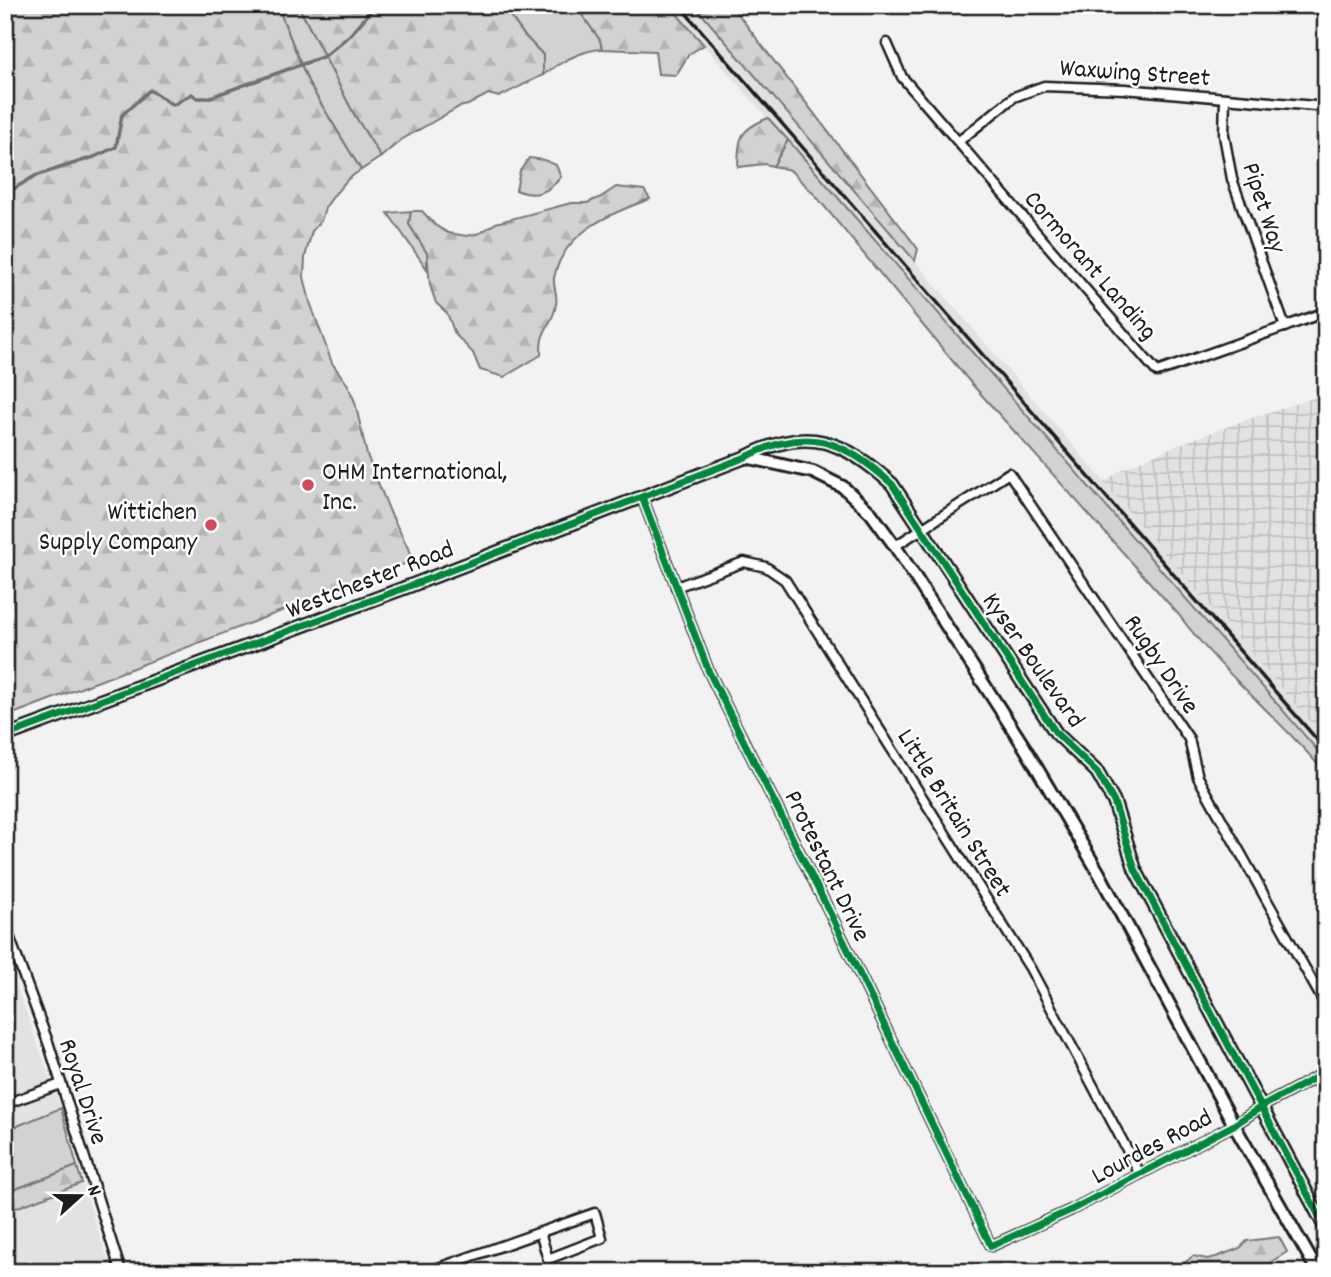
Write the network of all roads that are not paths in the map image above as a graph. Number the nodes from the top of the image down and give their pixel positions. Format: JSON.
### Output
{"nodes":[{"id":1,"x":887,"y":43,"type":"dead end"},
{"id":2,"x":1225,"y":98,"type":"junction"},
{"id":3,"x":1326,"y":107,"type":"edge"},
{"id":4,"x":959,"y":141,"type":"junction"},
{"id":5,"x":1326,"y":312,"type":"edge"},
{"id":6,"x":1285,"y":327,"type":"junction"},
{"id":7,"x":746,"y":457,"type":"junction"},
{"id":8,"x":642,"y":497,"type":"junction"},
{"id":9,"x":922,"y":530,"type":"junction"},
{"id":10,"x":895,"y":545,"type":"junction"},
{"id":11,"x":676,"y":587,"type":"junction"},
{"id":12,"x":5,"y":736,"type":"edge"},
{"id":13,"x":5,"y":925,"type":"edge"},
{"id":14,"x":1326,"y":1006,"type":"edge"},
{"id":15,"x":1326,"y":1072,"type":"edge"},
{"id":16,"x":61,"y":1084,"type":"junction"},
{"id":17,"x":5,"y":1104,"type":"edge"},
{"id":18,"x":1261,"y":1107,"type":"junction"},
{"id":19,"x":1234,"y":1125,"type":"junction"},
{"id":20,"x":1140,"y":1174,"type":"junction"},
{"id":21,"x":1326,"y":1229,"type":"edge"},
{"id":22,"x":540,"y":1233,"type":"junction"},
{"id":23,"x":991,"y":1246,"type":"joint"},
{"id":24,"x":121,"y":1272,"type":"edge"},
{"id":25,"x":427,"y":1272,"type":"edge"},
{"id":26,"x":1318,"y":1272,"type":"edge"}],
"edges":[{"from":1,"to":4,"type":"street","name":"Cormorant Landing"},
{"from":2,"to":3,"type":"street","name":"Waxwing Street"},
{"from":2,"to":4,"type":"street","name":"Waxwing Street"},
{"from":2,"to":6,"type":"street","name":"Pipet Way"},
{"from":4,"to":6,"type":"street","name":"Cormorant Landing"},
{"from":5,"to":6,"type":"street","name":"Cormorant Landing"},
{"from":7,"to":8,"type":"street","name":"Westchester Road"},
{"from":7,"to":9,"type":"street","name":"Kyser Boulevard"},
{"from":7,"to":10,"type":"street","name":"Kyser Boulevard"},
{"from":8,"to":11,"type":"street","name":"Protestant Drive"},
{"from":8,"to":12,"type":"street","name":"Westchester Road"},
{"from":9,"to":10,"type":"street","name":"Rugby Drive"},
{"from":9,"to":14,"type":"street","name":"Rugby Drive"},
{"from":9,"to":18,"type":"street","name":"Kyser Boulevard"},
{"from":10,"to":19,"type":"street","name":"Kyser Boulevard"},
{"from":11,"to":20,"type":"street","name":"Little Britain Street"},
{"from":11,"to":23,"type":"street","name":"Protestant Drive"},
{"from":13,"to":16,"type":"street","name":"Royal Drive"},
{"from":15,"to":18,"type":"street","name":"Lourdes Road"},
{"from":16,"to":17,"type":"street"},
{"from":16,"to":24,"type":"street","name":"Royal Drive"},
{"from":18,"to":19,"type":"street","name":"Lourdes Road"},
{"from":18,"to":21,"type":"street","name":"Kyser Boulevard"},
{"from":19,"to":20,"type":"street","name":"Lourdes Road"},
{"from":19,"to":26,"type":"street","name":"Kyser Boulevard"},
{"from":20,"to":23,"type":"street","name":"Lourdes Road"},
{"from":22,"to":22,"type":"street"},
{"from":22,"to":25,"type":"street"}]}
